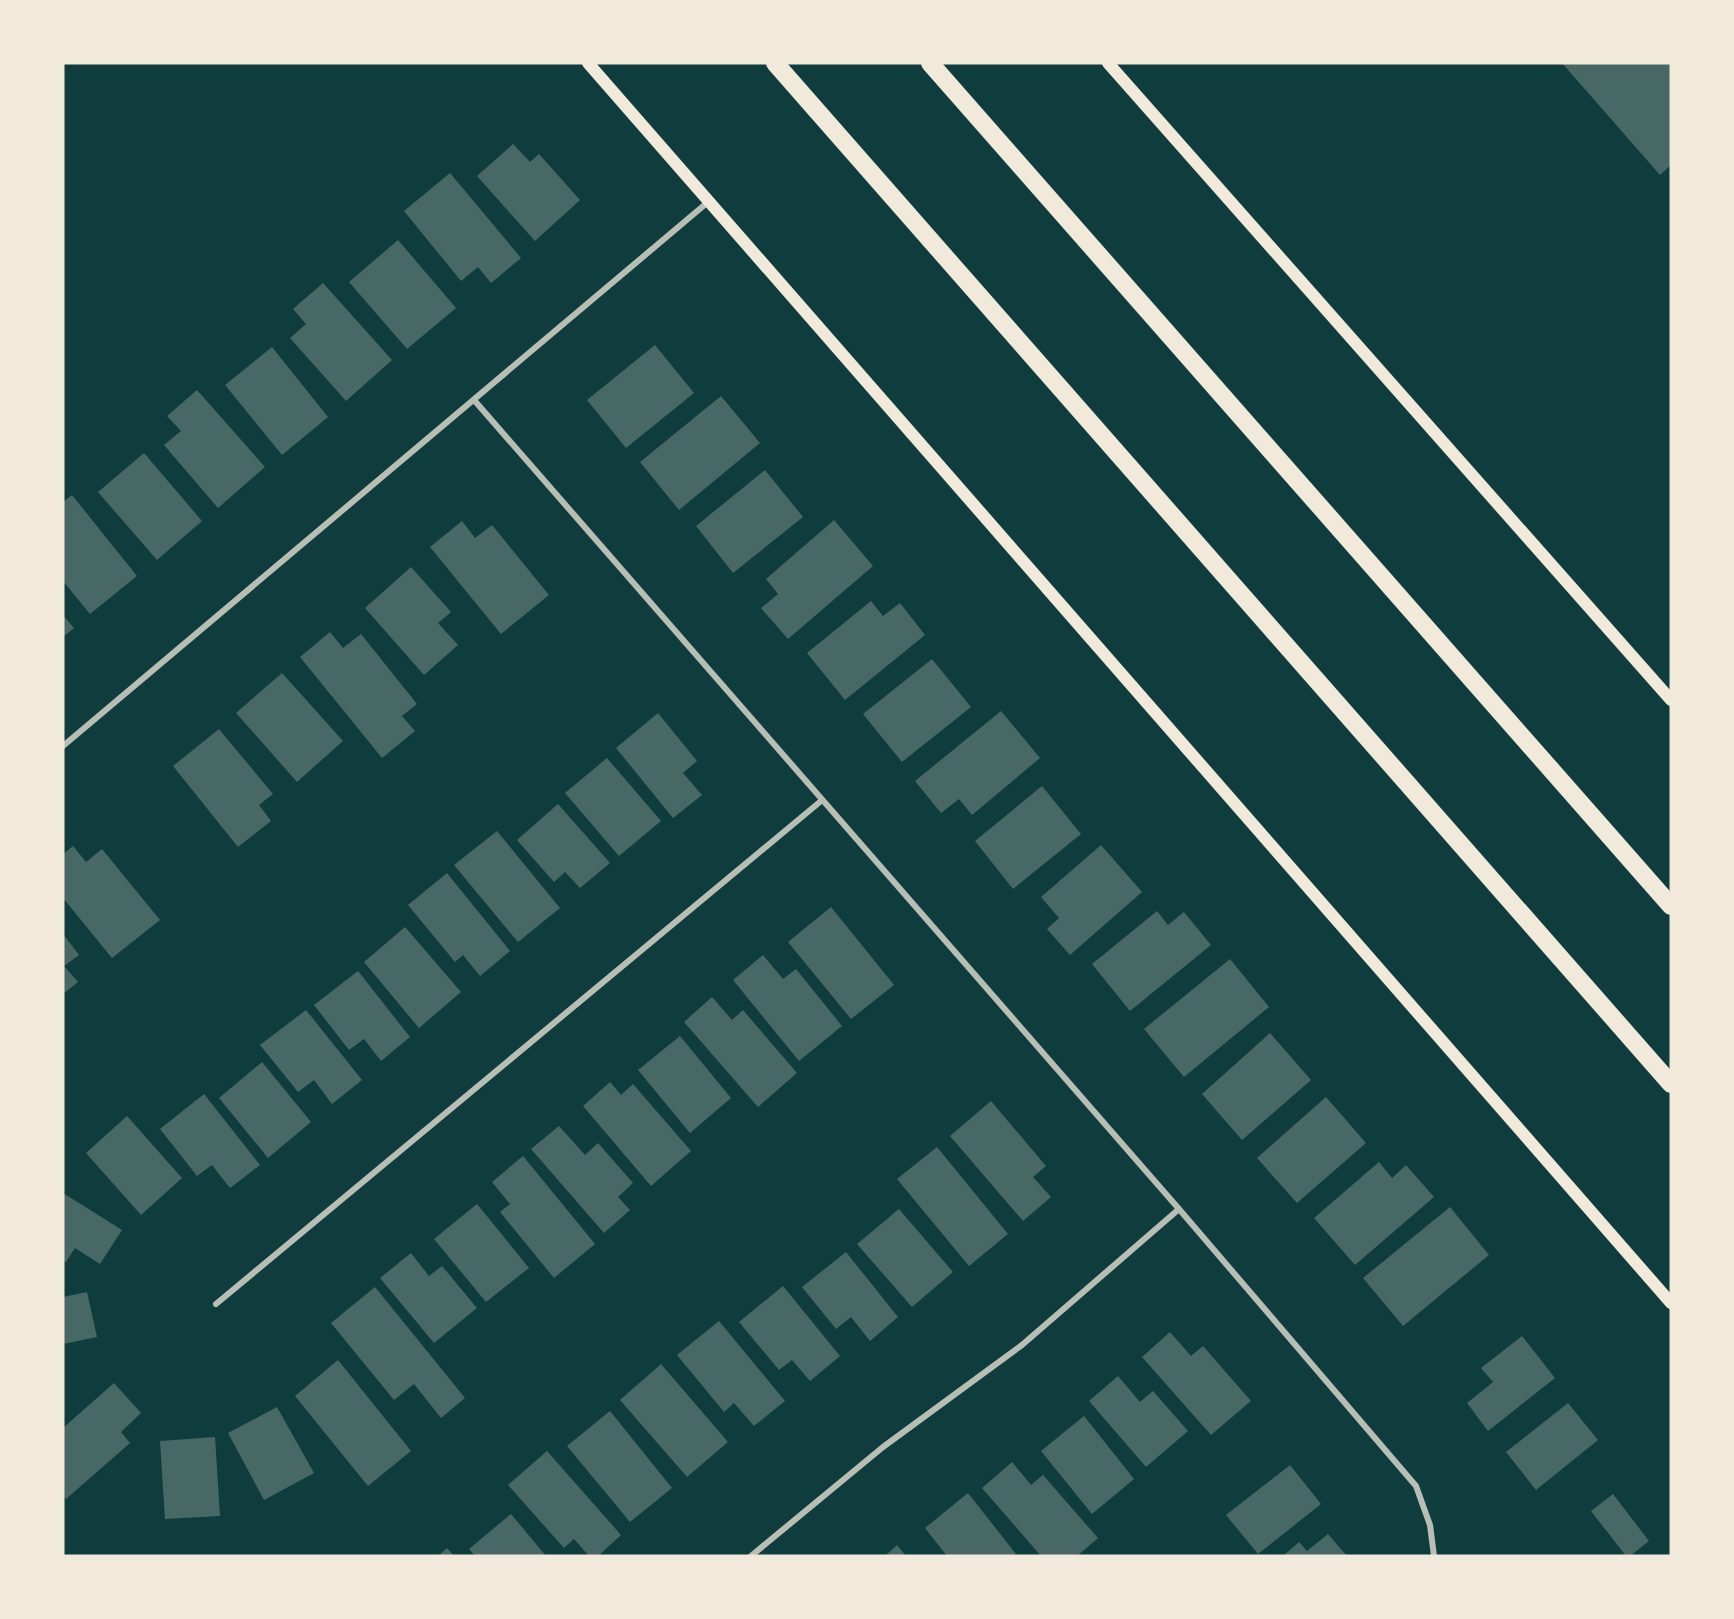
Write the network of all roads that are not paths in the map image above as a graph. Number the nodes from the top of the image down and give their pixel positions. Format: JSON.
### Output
{"nodes":[{"id":1,"x":588,"y":63,"type":"edge"},
{"id":2,"x":775,"y":63,"type":"edge"},
{"id":3,"x":930,"y":63,"type":"edge"},
{"id":4,"x":1108,"y":63,"type":"edge"},
{"id":5,"x":709,"y":201,"type":"junction"},
{"id":6,"x":474,"y":400,"type":"junction"},
{"id":7,"x":1671,"y":700,"type":"edge"},
{"id":8,"x":63,"y":746,"type":"edge"},
{"id":9,"x":821,"y":801,"type":"junction"},
{"id":10,"x":1671,"y":906,"type":"edge"},
{"id":11,"x":1671,"y":1084,"type":"edge"},
{"id":12,"x":1179,"y":1209,"type":"junction"},
{"id":13,"x":1671,"y":1303,"type":"edge"},
{"id":14,"x":216,"y":1304,"type":"dead end"},
{"id":15,"x":751,"y":1556,"type":"edge"},
{"id":16,"x":1434,"y":1556,"type":"edge"}],
"edges":[{"from":1,"to":5,"type":"main road"},
{"from":2,"to":11,"type":"highway"},
{"from":3,"to":10,"type":"highway"},
{"from":4,"to":7,"type":"main road"},
{"from":5,"to":6,"type":"street"},
{"from":5,"to":13,"type":"main road"},
{"from":6,"to":8,"type":"street"},
{"from":6,"to":9,"type":"street"},
{"from":9,"to":12,"type":"street"},
{"from":9,"to":14,"type":"street"},
{"from":12,"to":15,"type":"street"},
{"from":12,"to":16,"type":"street"}]}
